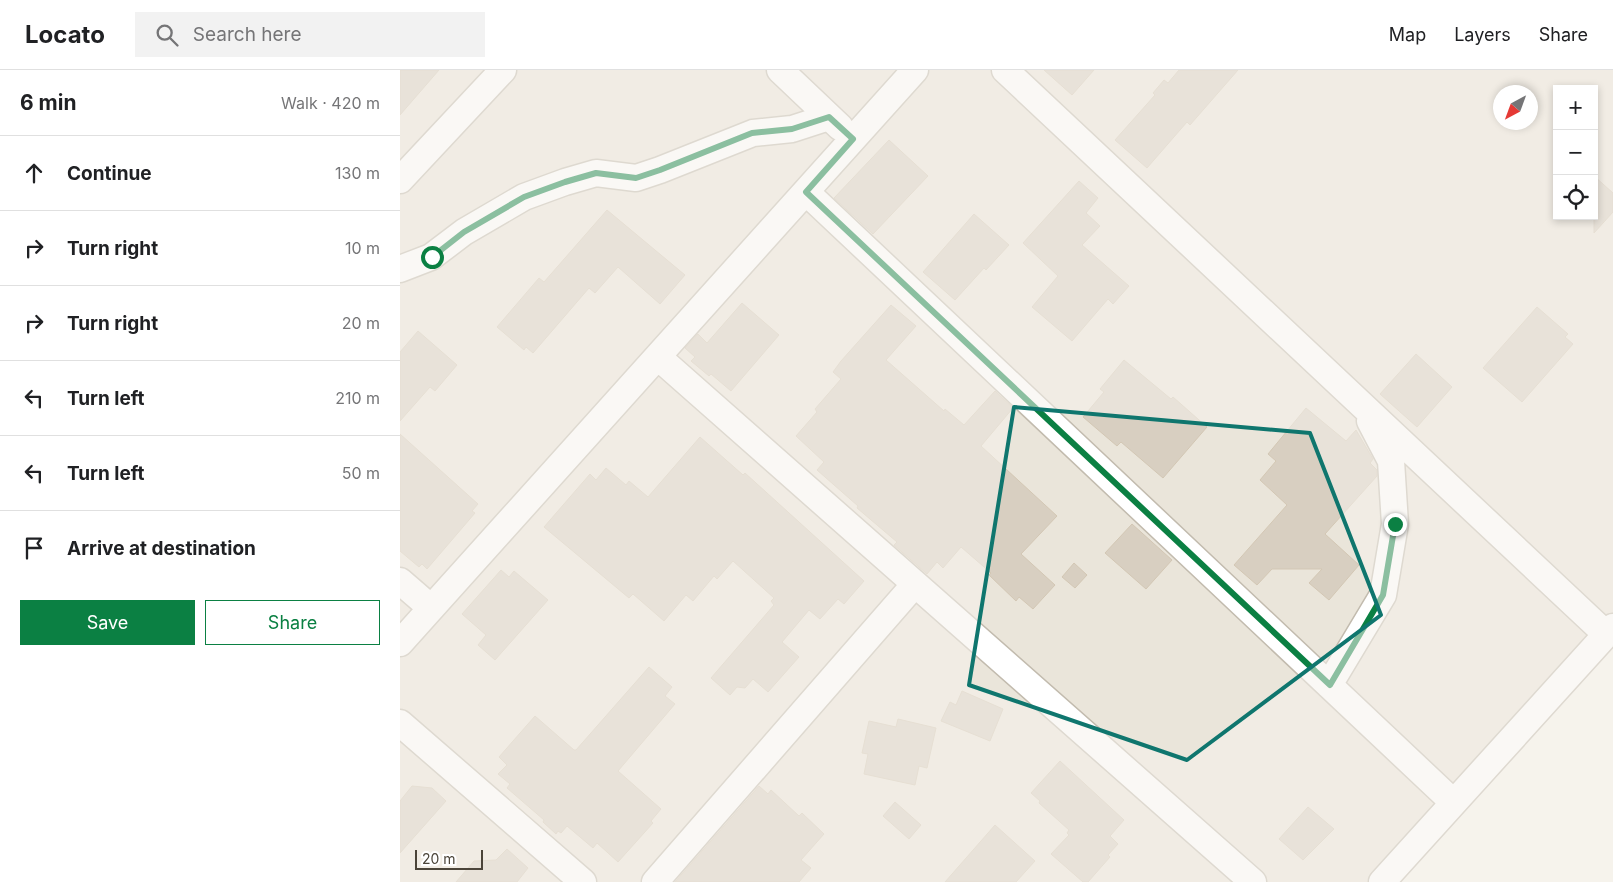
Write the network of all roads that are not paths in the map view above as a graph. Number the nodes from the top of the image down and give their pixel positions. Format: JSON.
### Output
{"nodes":[{"id":1,"x":503,"y":70,"type":"edge"},
{"id":2,"x":780,"y":70,"type":"edge"},
{"id":3,"x":915,"y":70,"type":"edge"},
{"id":4,"x":1005,"y":70,"type":"edge"},
{"id":5,"x":829,"y":117,"type":"junction"},
{"id":6,"x":853,"y":139,"type":"junction"},
{"id":7,"x":400,"y":180,"type":"edge"},
{"id":8,"x":806,"y":192,"type":"junction"},
{"id":9,"x":400,"y":269,"type":"edge"},
{"id":10,"x":658,"y":357,"type":"junction"},
{"id":11,"x":1359,"y":401,"type":"junction"},
{"id":12,"x":400,"y":581,"type":"edge"},
{"id":13,"x":915,"y":584,"type":"junction"},
{"id":14,"x":430,"y":607,"type":"junction"},
{"id":15,"x":1609,"y":630,"type":"edge"},
{"id":16,"x":400,"y":643,"type":"edge"},
{"id":17,"x":1330,"y":685,"type":"junction"},
{"id":18,"x":400,"y":723,"type":"edge"},
{"id":19,"x":1453,"y":802,"type":"junction"},
{"id":20,"x":583,"y":882,"type":"edge"},
{"id":21,"x":655,"y":882,"type":"edge"},
{"id":22,"x":1253,"y":882,"type":"edge"},
{"id":23,"x":1382,"y":882,"type":"edge"}],
"edges":[{"from":1,"to":7,"type":"street"},
{"from":2,"to":5,"type":"street"},
{"from":3,"to":6,"type":"street"},
{"from":4,"to":11,"type":"street"},
{"from":5,"to":6,"type":"street"},
{"from":5,"to":9,"type":"street"},
{"from":6,"to":8,"type":"street"},
{"from":8,"to":10,"type":"street"},
{"from":8,"to":17,"type":"street"},
{"from":10,"to":13,"type":"street"},
{"from":10,"to":14,"type":"street"},
{"from":11,"to":15,"type":"street"},
{"from":11,"to":17,"type":"street"},
{"from":12,"to":14,"type":"street"},
{"from":13,"to":21,"type":"street"},
{"from":13,"to":22,"type":"street"},
{"from":14,"to":16,"type":"street"},
{"from":15,"to":19,"type":"street"},
{"from":17,"to":19,"type":"street"},
{"from":18,"to":20,"type":"street"},
{"from":19,"to":23,"type":"street"}]}
